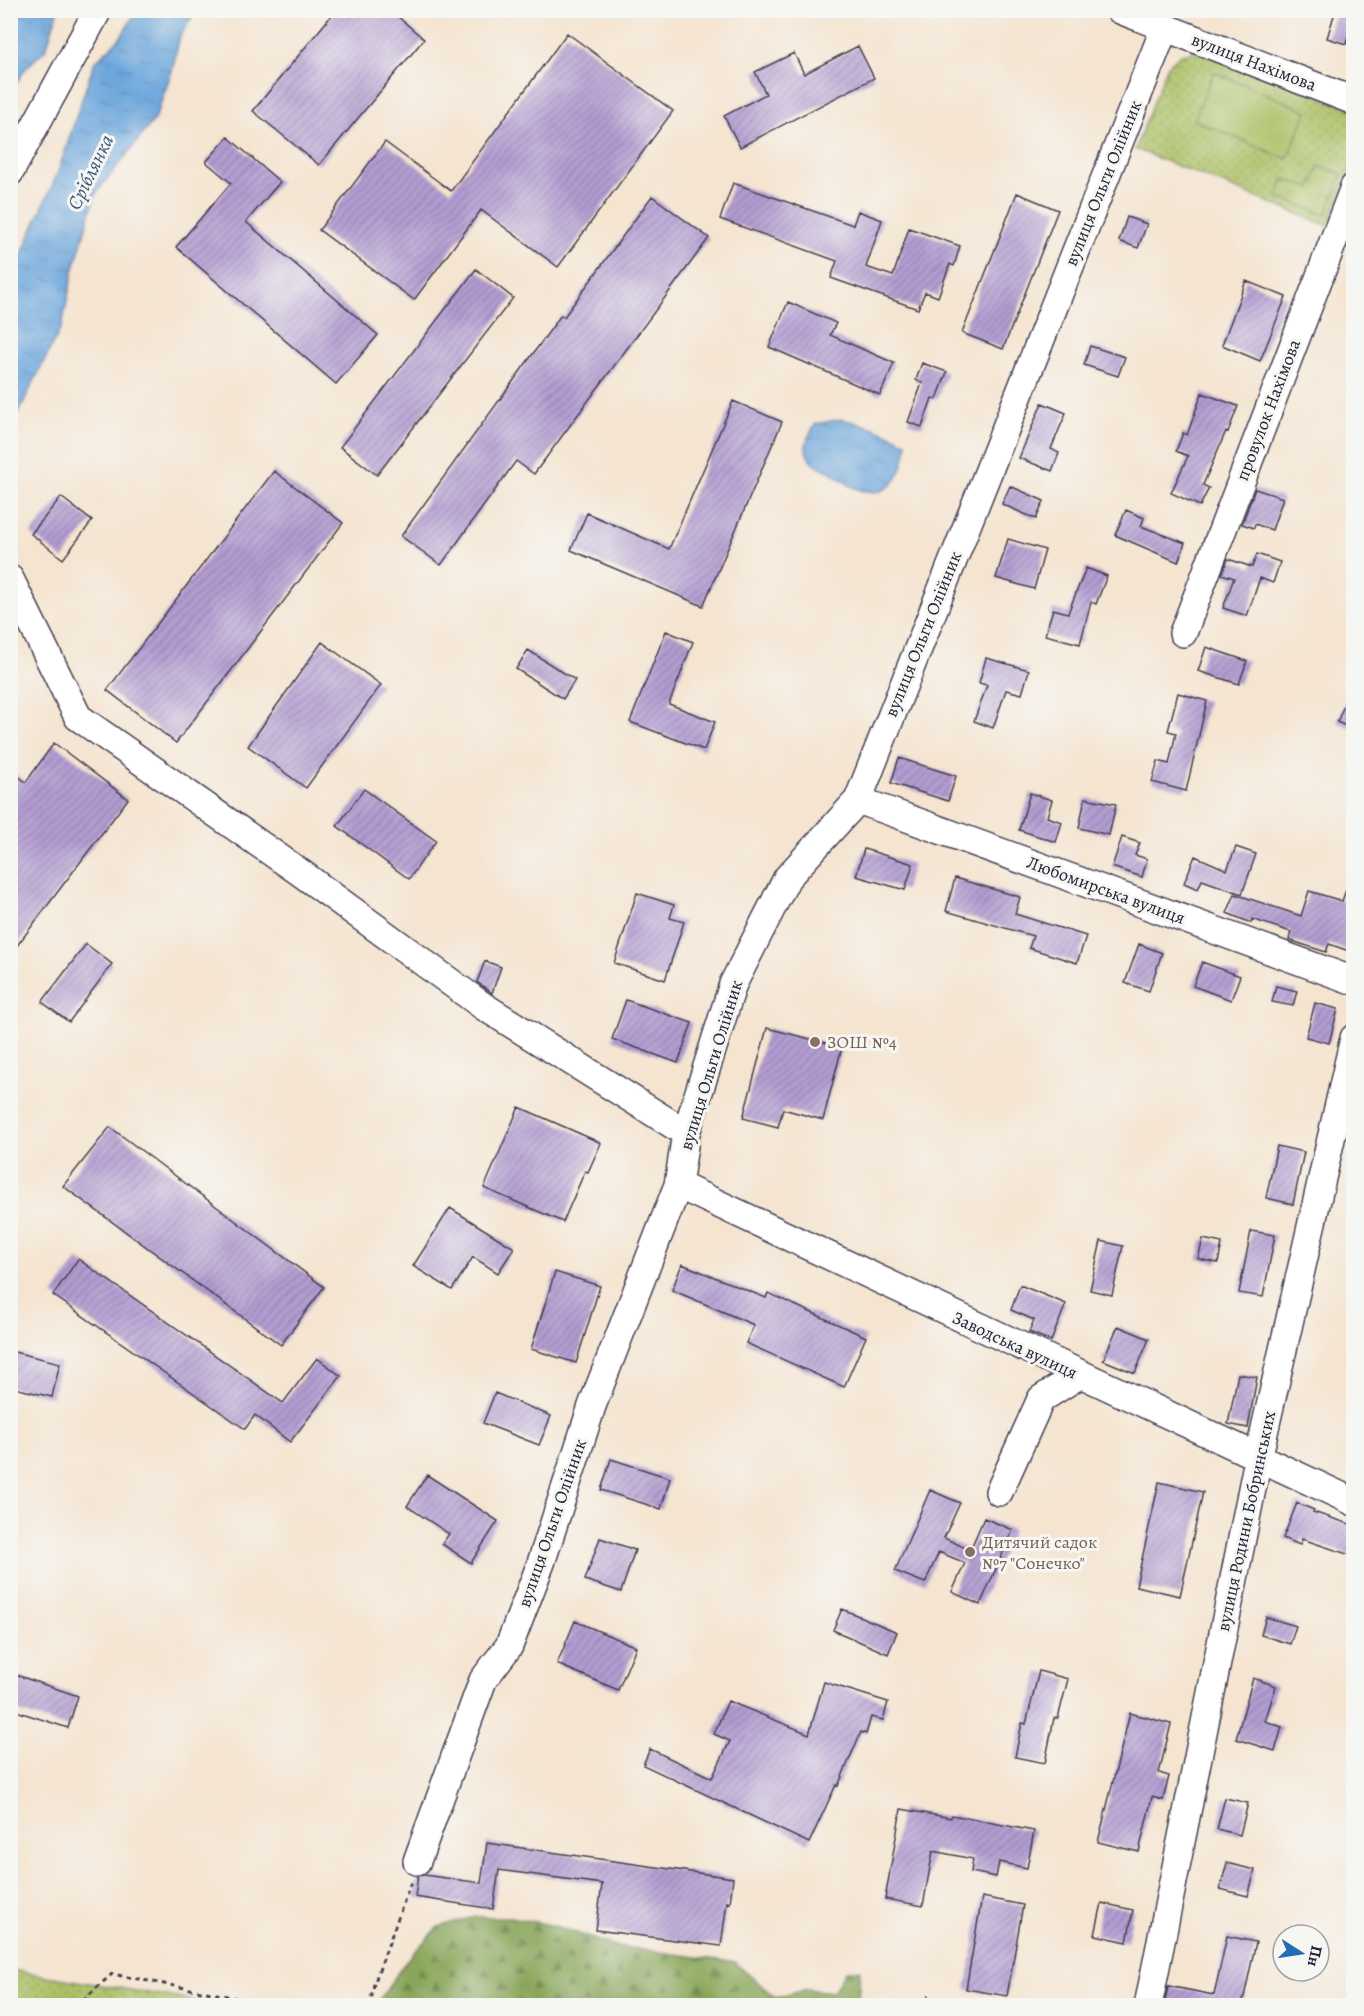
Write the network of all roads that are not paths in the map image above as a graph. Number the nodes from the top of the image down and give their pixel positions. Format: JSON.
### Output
{"nodes":[{"id":1,"x":98,"y":10,"type":"edge"},
{"id":2,"x":1120,"y":10,"type":"edge"},
{"id":3,"x":1165,"y":27,"type":"junction"},
{"id":4,"x":1353,"y":101,"type":"edge"},
{"id":5,"x":10,"y":172,"type":"edge"},
{"id":6,"x":1353,"y":187,"type":"edge"},
{"id":7,"x":10,"y":579,"type":"edge"},
{"id":8,"x":1183,"y":633,"type":"dead end"},
{"id":9,"x":858,"y":800,"type":"junction"},
{"id":10,"x":1353,"y":981,"type":"edge"},
{"id":11,"x":1353,"y":1038,"type":"edge"},
{"id":12,"x":686,"y":1134,"type":"junction"},
{"id":13,"x":678,"y":1185,"type":"junction"},
{"id":14,"x":1079,"y":1375,"type":"junction"},
{"id":15,"x":1258,"y":1459,"type":"junction"},
{"id":16,"x":999,"y":1492,"type":"dead end"},
{"id":17,"x":1353,"y":1502,"type":"edge"},
{"id":18,"x":417,"y":1862,"type":"road end"},
{"id":19,"x":1148,"y":2006,"type":"edge"}],
"edges":[{"from":1,"to":5,"type":"street"},
{"from":2,"to":3,"type":"street","name":"вулиця Нахімова"},
{"from":3,"to":4,"type":"street","name":"вулиця Нахімова"},
{"from":3,"to":9,"type":"street","name":"вулиця Ольги Олійник"},
{"from":6,"to":8,"type":"street","name":"провулок Нахімова"},
{"from":7,"to":12,"type":"street"},
{"from":9,"to":10,"type":"street","name":"Любомирська вулиця"},
{"from":9,"to":12,"type":"street","name":"вулиця Ольги Олійник"},
{"from":11,"to":15,"type":"street","name":"вулиця Родини Бобринських"},
{"from":12,"to":13,"type":"street","name":"вулиця Ольги Олійник"},
{"from":13,"to":14,"type":"street","name":"Заводська вулиця"},
{"from":13,"to":18,"type":"street","name":"вулиця Ольги Олійник"},
{"from":14,"to":15,"type":"street","name":"Заводська вулиця"},
{"from":14,"to":16,"type":"street"},
{"from":15,"to":17,"type":"street","name":"Заводська вулиця"},
{"from":15,"to":19,"type":"street","name":"вулиця Родини Бобринських"}]}
